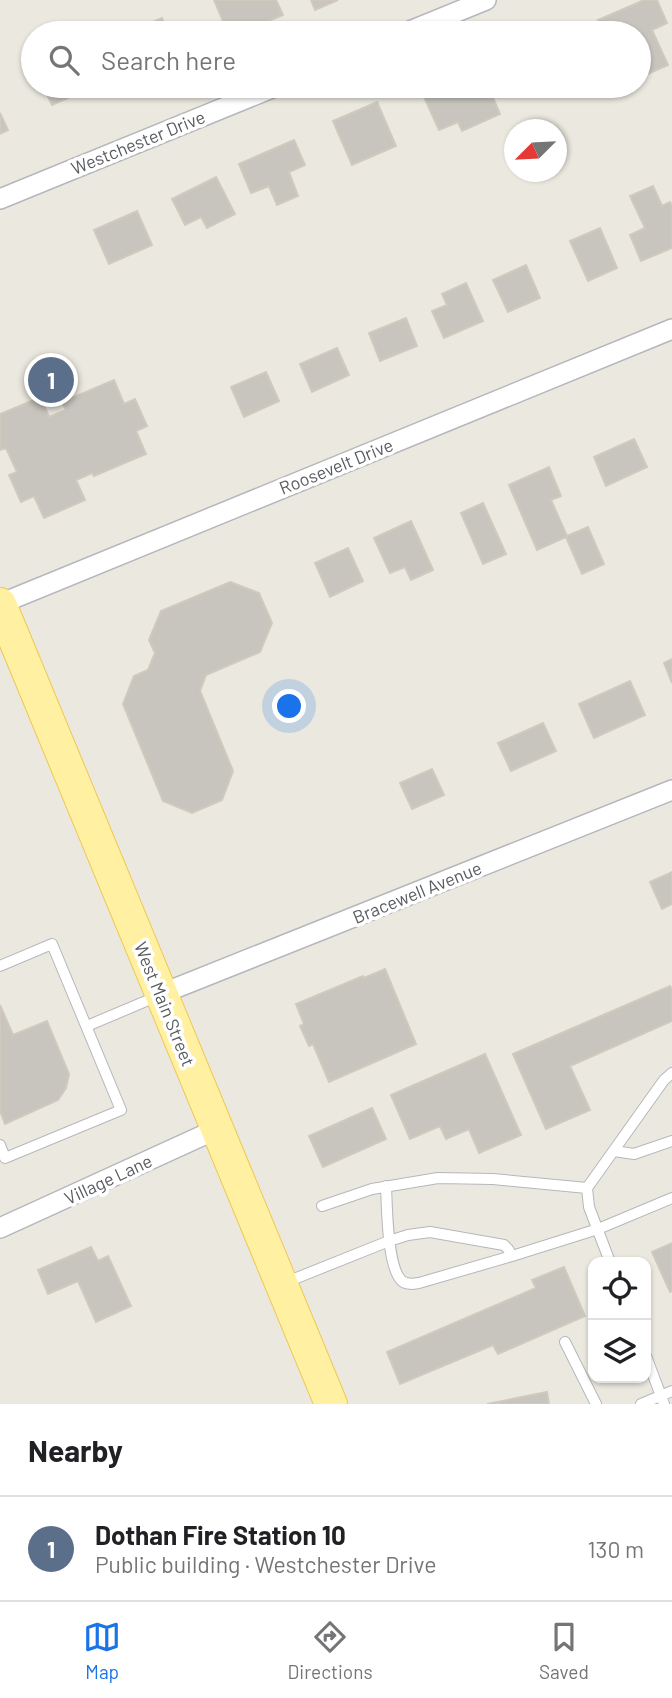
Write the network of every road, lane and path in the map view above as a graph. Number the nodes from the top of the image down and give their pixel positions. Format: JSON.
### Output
{"nodes":[{"id":1,"x":486,"y":0,"type":"edge"},
{"id":2,"x":434,"y":21,"type":"edge"},
{"id":3,"x":248,"y":98,"type":"edge"},
{"id":4,"x":0,"y":199,"type":"edge"},
{"id":5,"x":672,"y":329,"type":"edge"},
{"id":6,"x":0,"y":604,"type":"edge"},
{"id":7,"x":672,"y":790,"type":"edge"},
{"id":8,"x":0,"y":966,"type":"edge"},
{"id":9,"x":161,"y":994,"type":"junction"},
{"id":10,"x":86,"y":1026,"type":"junction"},
{"id":11,"x":672,"y":1073,"type":"edge"},
{"id":12,"x":216,"y":1129,"type":"junction"},
{"id":13,"x":672,"y":1141,"type":"edge"},
{"id":14,"x":0,"y":1145,"type":"edge"},
{"id":15,"x":614,"y":1151,"type":"junction"},
{"id":16,"x":386,"y":1186,"type":"junction"},
{"id":17,"x":587,"y":1188,"type":"junction"},
{"id":18,"x":672,"y":1198,"type":"edge"},
{"id":19,"x":322,"y":1206,"type":"dead end"},
{"id":20,"x":0,"y":1228,"type":"edge"},
{"id":21,"x":598,"y":1229,"type":"junction"},
{"id":22,"x":389,"y":1241,"type":"junction"},
{"id":23,"x":512,"y":1256,"type":"junction"},
{"id":24,"x":608,"y":1257,"type":"edge"},
{"id":25,"x":281,"y":1284,"type":"junction"},
{"id":26,"x":565,"y":1342,"type":"dead end"},
{"id":27,"x":651,"y":1370,"type":"edge"},
{"id":28,"x":672,"y":1391,"type":"edge"},
{"id":29,"x":662,"y":1400,"type":"edge"},
{"id":30,"x":331,"y":1404,"type":"edge"},
{"id":31,"x":596,"y":1404,"type":"edge"},
{"id":32,"x":641,"y":1404,"type":"edge"}],
"edges":[{"from":1,"to":2,"type":"street"},
{"from":3,"to":4,"type":"street","name":"Westchester Drive"},
{"from":5,"to":6,"type":"street","name":"Roosevelt Drive"},
{"from":6,"to":9,"type":"main road","name":"West Main Street"},
{"from":7,"to":9,"type":"street","name":"Bracewell Avenue"},
{"from":8,"to":10,"type":"lane"},
{"from":9,"to":10,"type":"lane"},
{"from":9,"to":12,"type":"main road","name":"West Main Street"},
{"from":10,"to":14,"type":"lane"},
{"from":11,"to":15,"type":"lane"},
{"from":12,"to":20,"type":"street","name":"Village Lane"},
{"from":12,"to":25,"type":"main road","name":"West Main Street"},
{"from":13,"to":15,"type":"lane"},
{"from":15,"to":17,"type":"lane"},
{"from":16,"to":17,"type":"lane"},
{"from":16,"to":19,"type":"lane"},
{"from":16,"to":22,"type":"lane"},
{"from":17,"to":21,"type":"lane"},
{"from":18,"to":21,"type":"lane"},
{"from":21,"to":23,"type":"lane"},
{"from":21,"to":24,"type":"lane"},
{"from":22,"to":23,"type":"lane"},
{"from":22,"to":23,"type":"lane"},
{"from":22,"to":25,"type":"lane"},
{"from":25,"to":30,"type":"main road","name":"West Main Street"},
{"from":26,"to":31,"type":"lane"},
{"from":27,"to":29,"type":"lane"},
{"from":28,"to":29,"type":"lane"},
{"from":29,"to":32,"type":"lane"}]}
